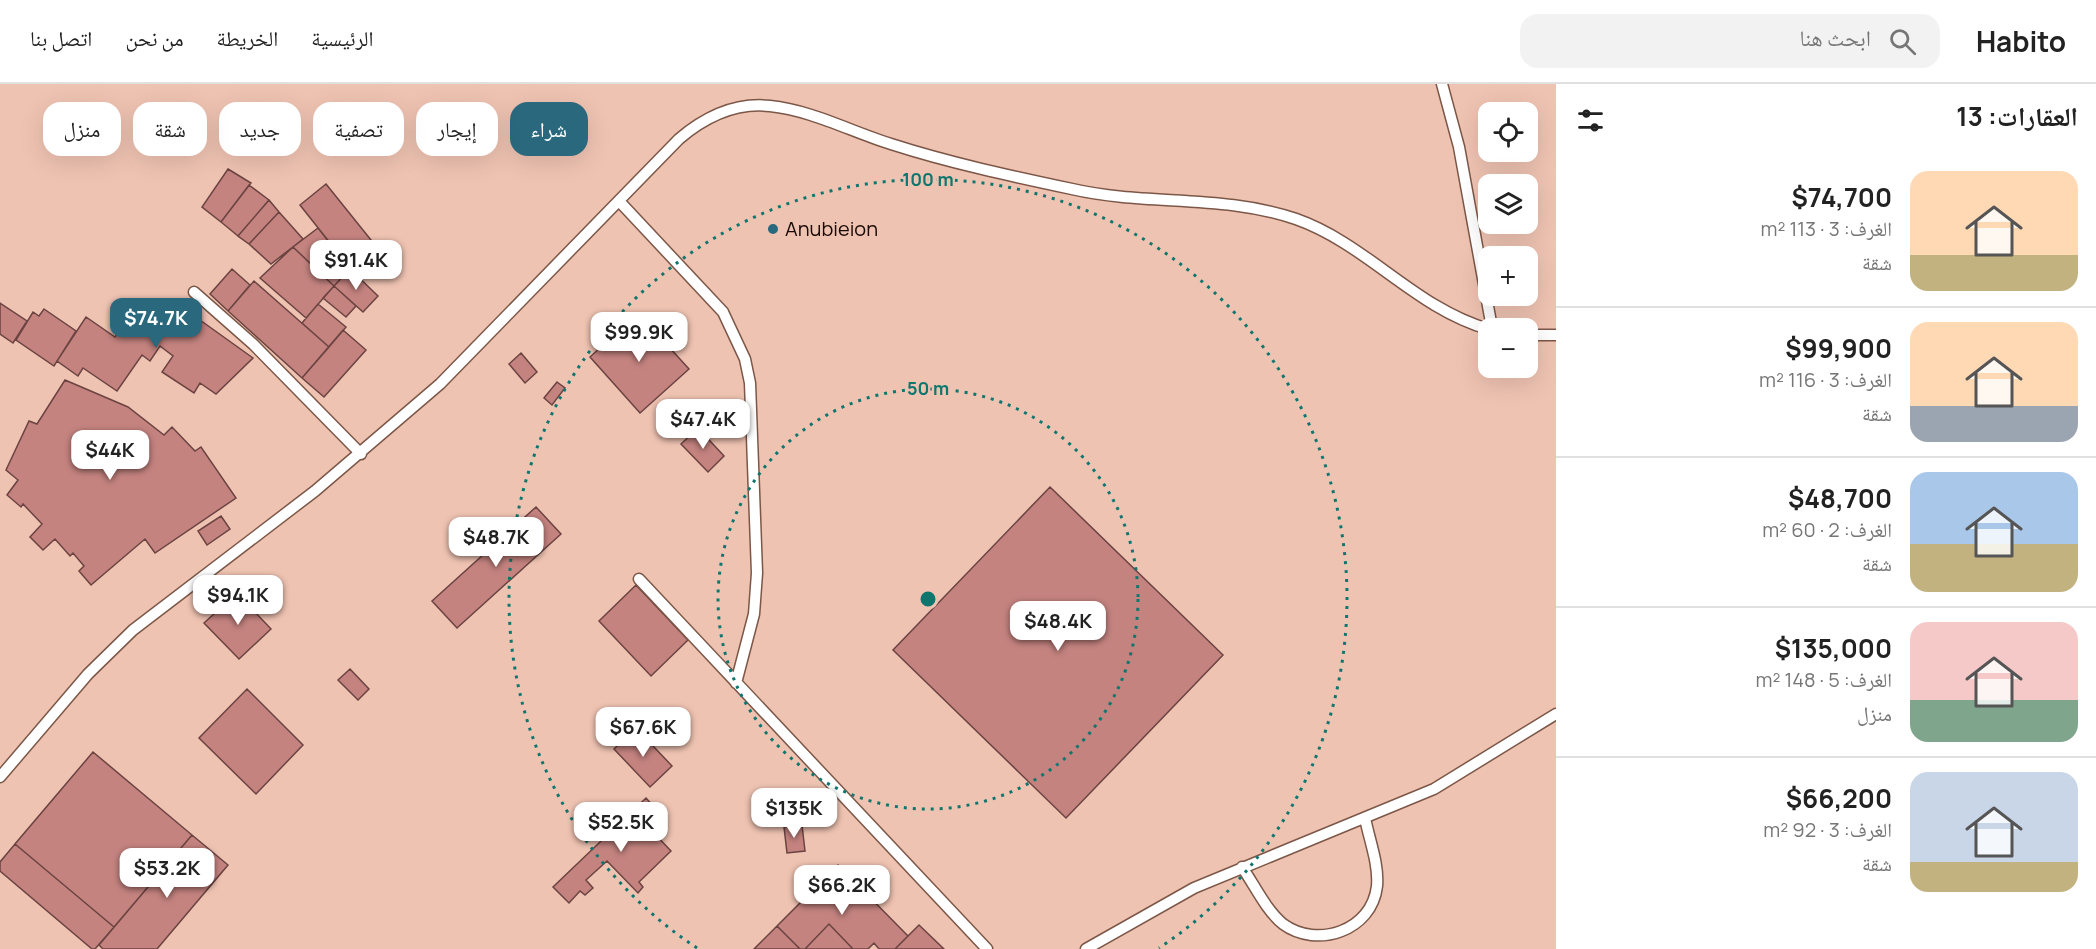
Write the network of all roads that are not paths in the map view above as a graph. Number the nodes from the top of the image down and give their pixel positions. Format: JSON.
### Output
{"nodes":[{"id":1,"x":1442,"y":84,"type":"edge"},
{"id":2,"x":619,"y":201,"type":"junction"},
{"id":3,"x":194,"y":292,"type":"dead end"},
{"id":4,"x":1488,"y":318,"type":"edge"},
{"id":5,"x":1478,"y":325,"type":"edge"},
{"id":6,"x":1538,"y":334,"type":"edge"},
{"id":7,"x":1556,"y":335,"type":"edge"},
{"id":8,"x":361,"y":454,"type":"junction"},
{"id":9,"x":639,"y":579,"type":"dead end"},
{"id":10,"x":736,"y":683,"type":"junction"},
{"id":11,"x":1556,"y":714,"type":"edge"},
{"id":12,"x":0,"y":777,"type":"edge"},
{"id":13,"x":1365,"y":818,"type":"junction"},
{"id":14,"x":1242,"y":867,"type":"junction"},
{"id":15,"x":987,"y":949,"type":"edge"},
{"id":16,"x":1086,"y":949,"type":"edge"}],
"edges":[{"from":1,"to":4,"type":"lane"},
{"from":2,"to":5,"type":"lane"},
{"from":2,"to":8,"type":"lane"},
{"from":2,"to":10,"type":"lane"},
{"from":3,"to":8,"type":"lane"},
{"from":6,"to":7,"type":"lane"},
{"from":8,"to":12,"type":"lane"},
{"from":9,"to":10,"type":"lane"},
{"from":10,"to":15,"type":"lane"},
{"from":11,"to":13,"type":"lane"},
{"from":13,"to":14,"type":"lane"},
{"from":13,"to":14,"type":"lane"},
{"from":14,"to":16,"type":"lane"}]}
